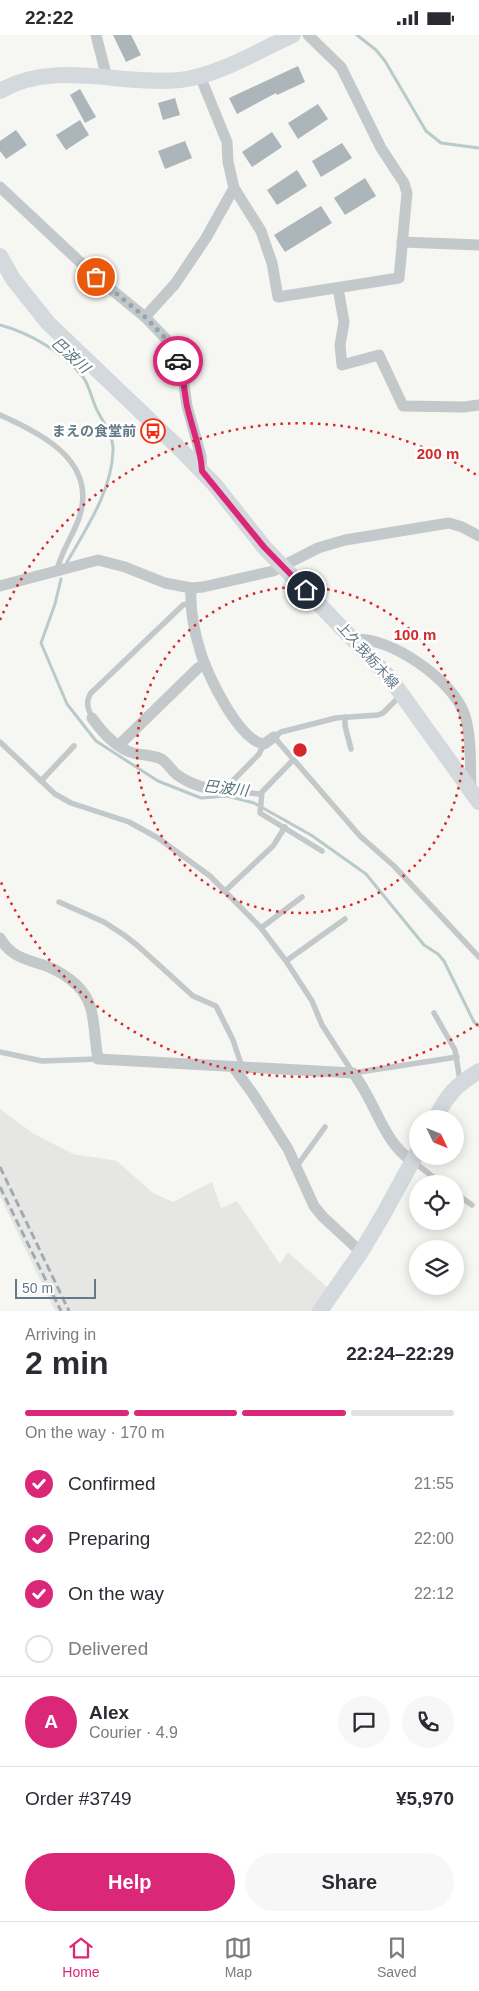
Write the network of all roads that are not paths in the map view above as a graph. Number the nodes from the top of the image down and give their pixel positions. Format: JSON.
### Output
{"nodes":[{"id":1,"x":96,"y":35,"type":"edge"},
{"id":2,"x":292,"y":35,"type":"edge"},
{"id":3,"x":308,"y":35,"type":"edge"},
{"id":4,"x":200,"y":76,"type":"junction"},
{"id":5,"x":107,"y":77,"type":"junction"},
{"id":6,"x":0,"y":91,"type":"edge"},
{"id":7,"x":0,"y":187,"type":"edge"},
{"id":8,"x":234,"y":188,"type":"junction"},
{"id":9,"x":402,"y":242,"type":"junction"},
{"id":10,"x":479,"y":245,"type":"edge"},
{"id":11,"x":0,"y":256,"type":"edge"},
{"id":12,"x":338,"y":288,"type":"junction"},
{"id":13,"x":145,"y":317,"type":"junction"},
{"id":14,"x":479,"y":405,"type":"edge"},
{"id":15,"x":0,"y":415,"type":"edge"},
{"id":16,"x":202,"y":471,"type":"junction"},
{"id":17,"x":479,"y":536,"type":"edge"},
{"id":18,"x":282,"y":566,"type":"junction"},
{"id":19,"x":57,"y":571,"type":"junction"},
{"id":20,"x":0,"y":586,"type":"edge"},
{"id":21,"x":191,"y":589,"type":"junction"},
{"id":22,"x":191,"y":603,"type":"junction"},
{"id":23,"x":354,"y":639,"type":"junction"},
{"id":24,"x":205,"y":664,"type":"junction"},
{"id":25,"x":402,"y":693,"type":"junction"},
{"id":26,"x":345,"y":717,"type":"junction"},
{"id":27,"x":92,"y":718,"type":"joint"},
{"id":28,"x":269,"y":740,"type":"junction"},
{"id":29,"x":0,"y":742,"type":"edge"},
{"id":30,"x":119,"y":745,"type":"junction"},
{"id":31,"x":74,"y":746,"type":"dead end"},
{"id":32,"x":351,"y":749,"type":"dead end"},
{"id":33,"x":293,"y":760,"type":"junction"},
{"id":34,"x":40,"y":781,"type":"junction"},
{"id":35,"x":222,"y":791,"type":"junction"},
{"id":36,"x":261,"y":796,"type":"junction"},
{"id":37,"x":475,"y":797,"type":"edge"},
{"id":38,"x":285,"y":827,"type":"junction"},
{"id":39,"x":322,"y":851,"type":"dead end"},
{"id":40,"x":225,"y":891,"type":"junction"},
{"id":41,"x":302,"y":897,"type":"dead end"},
{"id":42,"x":59,"y":902,"type":"dead end"},
{"id":43,"x":345,"y":919,"type":"dead end"},
{"id":44,"x":261,"y":928,"type":"junction"},
{"id":45,"x":0,"y":938,"type":"edge"},
{"id":46,"x":479,"y":957,"type":"edge"},
{"id":47,"x":286,"y":961,"type":"junction"},
{"id":48,"x":434,"y":1013,"type":"dead end"},
{"id":49,"x":0,"y":1052,"type":"edge"},
{"id":50,"x":457,"y":1057,"type":"junction"},
{"id":51,"x":98,"y":1059,"type":"junction"},
{"id":52,"x":238,"y":1067,"type":"junction"},
{"id":53,"x":479,"y":1071,"type":"edge"},
{"id":54,"x":353,"y":1073,"type":"junction"},
{"id":55,"x":460,"y":1083,"type":"junction"},
{"id":56,"x":440,"y":1110,"type":"edge"},
{"id":57,"x":324,"y":1127,"type":"dead end"},
{"id":58,"x":409,"y":1154,"type":"edge"},
{"id":59,"x":410,"y":1165,"type":"edge"},
{"id":60,"x":424,"y":1165,"type":"edge"},
{"id":61,"x":297,"y":1167,"type":"junction"},
{"id":62,"x":433,"y":1175,"type":"edge"},
{"id":63,"x":464,"y":1199,"type":"edge"},
{"id":64,"x":472,"y":1205,"type":"dead end"},
{"id":65,"x":361,"y":1252,"type":"junction"},
{"id":66,"x":320,"y":1311,"type":"edge"}],
"edges":[{"from":1,"to":5,"type":"street"},
{"from":2,"to":4,"type":"main road"},
{"from":3,"to":9,"type":"street"},
{"from":4,"to":5,"type":"main road"},
{"from":4,"to":8,"type":"street"},
{"from":5,"to":6,"type":"main road"},
{"from":7,"to":13,"type":"street"},
{"from":8,"to":12,"type":"street"},
{"from":8,"to":13,"type":"street"},
{"from":9,"to":10,"type":"street"},
{"from":9,"to":12,"type":"street"},
{"from":11,"to":16,"type":"main road","name":"上久我栃木線"},
{"from":12,"to":14,"type":"street"},
{"from":13,"to":16,"type":"street"},
{"from":15,"to":19,"type":"lane"},
{"from":16,"to":18,"type":"main road","name":"上久我栃木線"},
{"from":17,"to":18,"type":"street"},
{"from":18,"to":21,"type":"street"},
{"from":18,"to":23,"type":"main road","name":"上久我栃木線"},
{"from":19,"to":20,"type":"street"},
{"from":19,"to":21,"type":"street"},
{"from":21,"to":22,"type":"street"},
{"from":22,"to":24,"type":"street"},
{"from":22,"to":27,"type":"lane"},
{"from":23,"to":25,"type":"main road","name":"上久我栃木線"},
{"from":23,"to":37,"type":"street"},
{"from":24,"to":28,"type":"street"},
{"from":24,"to":30,"type":"street"},
{"from":25,"to":26,"type":"lane"},
{"from":25,"to":37,"type":"main road","name":"上久我栃木線"},
{"from":26,"to":28,"type":"lane"},
{"from":26,"to":32,"type":"lane"},
{"from":27,"to":30,"type":"street"},
{"from":28,"to":33,"type":"lane"},
{"from":28,"to":35,"type":"lane"},
{"from":29,"to":34,"type":"lane"},
{"from":30,"to":35,"type":"street"},
{"from":31,"to":34,"type":"lane"},
{"from":33,"to":36,"type":"lane"},
{"from":33,"to":46,"type":"lane"},
{"from":34,"to":40,"type":"lane"},
{"from":35,"to":36,"type":"lane"},
{"from":36,"to":38,"type":"lane"},
{"from":38,"to":39,"type":"lane"},
{"from":38,"to":40,"type":"lane"},
{"from":40,"to":44,"type":"lane"},
{"from":41,"to":44,"type":"lane"},
{"from":42,"to":52,"type":"lane"},
{"from":43,"to":47,"type":"lane"},
{"from":44,"to":47,"type":"lane"},
{"from":45,"to":51,"type":"street"},
{"from":47,"to":54,"type":"lane"},
{"from":48,"to":50,"type":"lane"},
{"from":49,"to":51,"type":"lane"},
{"from":50,"to":54,"type":"lane"},
{"from":50,"to":55,"type":"lane"},
{"from":51,"to":52,"type":"street"},
{"from":52,"to":54,"type":"street"},
{"from":52,"to":61,"type":"street"},
{"from":53,"to":55,"type":"main road"},
{"from":54,"to":58,"type":"street"},
{"from":55,"to":56,"type":"main road"},
{"from":57,"to":61,"type":"lane"},
{"from":59,"to":65,"type":"main road"},
{"from":60,"to":62,"type":"lane"},
{"from":61,"to":65,"type":"street"},
{"from":63,"to":64,"type":"lane"},
{"from":65,"to":66,"type":"main road"}]}
